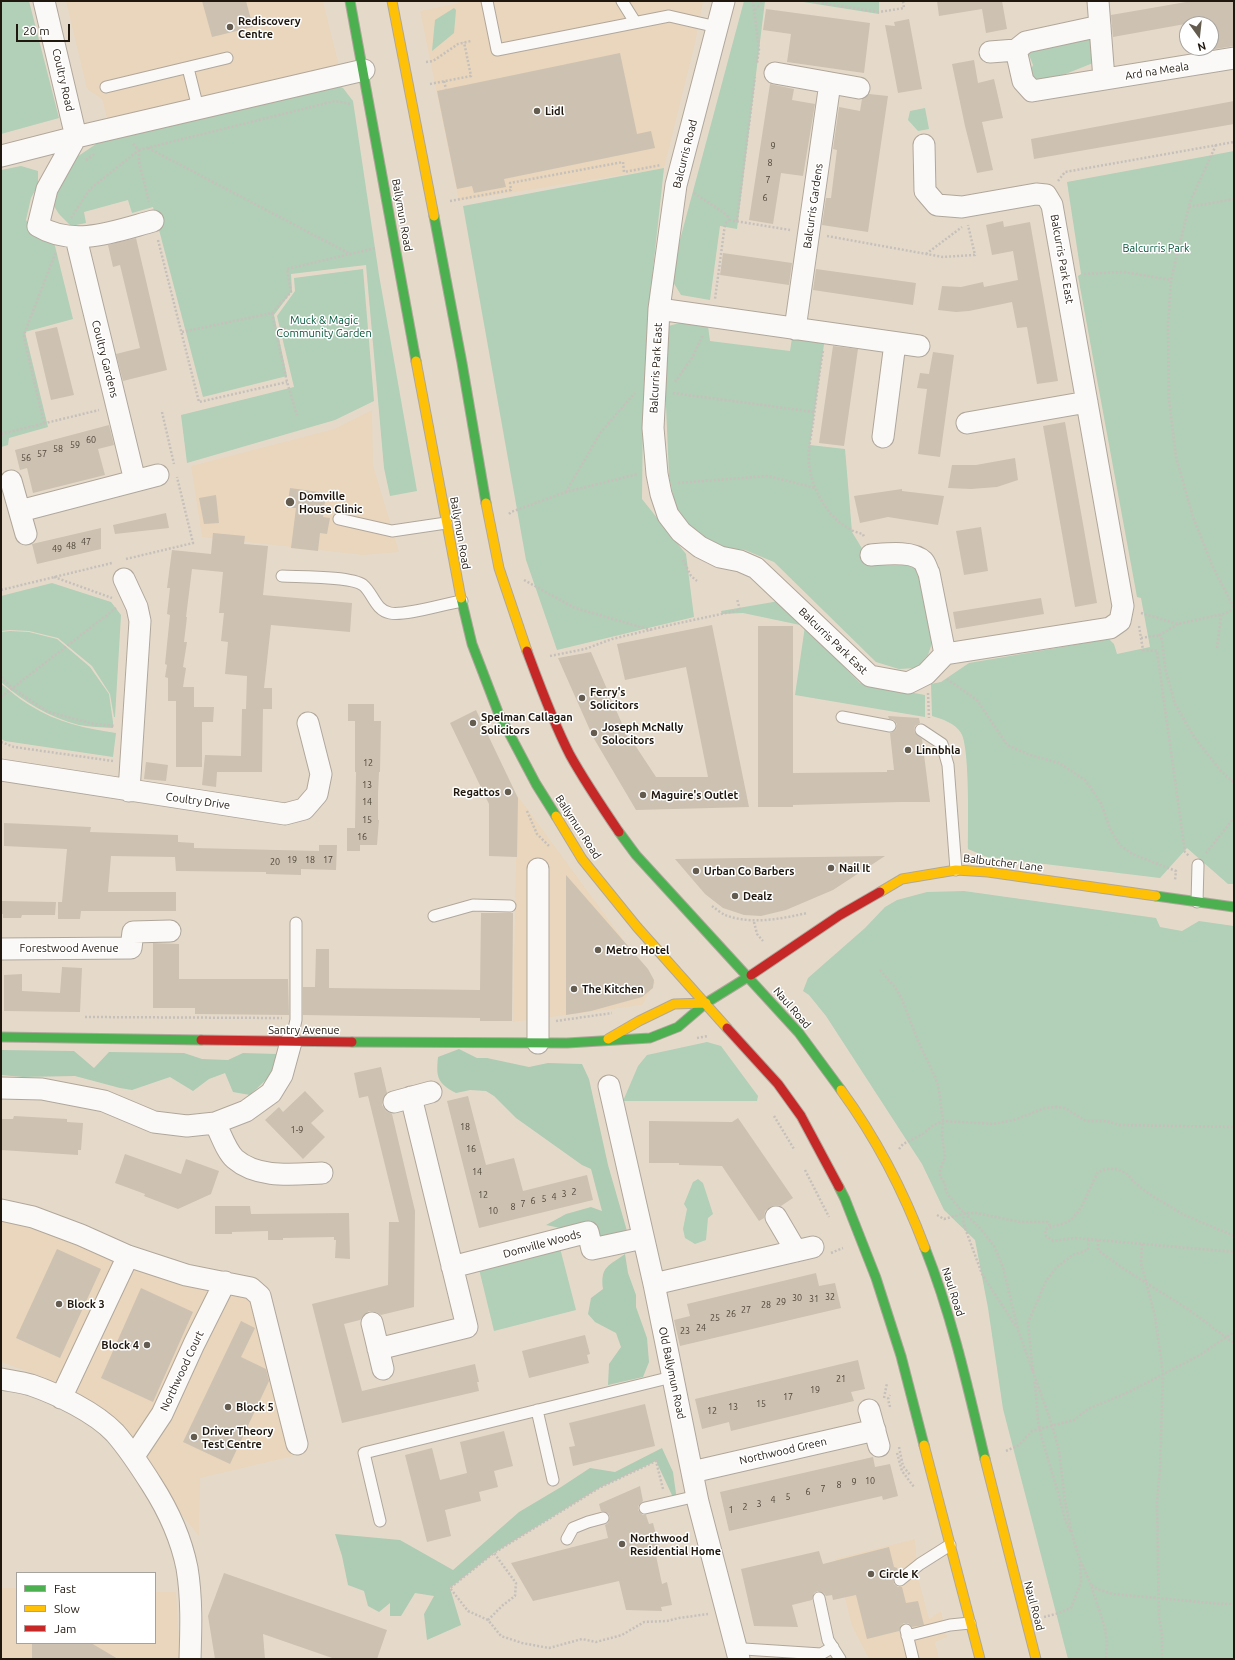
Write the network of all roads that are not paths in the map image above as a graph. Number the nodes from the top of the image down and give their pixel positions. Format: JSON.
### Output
{"nodes":[{"id":1,"x":44,"y":1,"type":"edge"},
{"id":2,"x":350,"y":1,"type":"edge"},
{"id":3,"x":392,"y":1,"type":"edge"},
{"id":4,"x":487,"y":1,"type":"edge"},
{"id":5,"x":622,"y":1,"type":"edge"},
{"id":6,"x":724,"y":1,"type":"edge"},
{"id":7,"x":1098,"y":1,"type":"edge"},
{"id":8,"x":635,"y":22,"type":"junction"},
{"id":9,"x":1100,"y":26,"type":"junction"},
{"id":10,"x":718,"y":27,"type":"junction"},
{"id":11,"x":1016,"y":50,"type":"junction"},
{"id":12,"x":990,"y":52,"type":"dead end"},
{"id":13,"x":227,"y":58,"type":"dead end"},
{"id":14,"x":1234,"y":58,"type":"edge"},
{"id":15,"x":188,"y":68,"type":"junction"},
{"id":16,"x":364,"y":70,"type":"junction"},
{"id":17,"x":775,"y":74,"type":"dead end"},
{"id":18,"x":1104,"y":79,"type":"junction"},
{"id":19,"x":830,"y":83,"type":"junction"},
{"id":20,"x":106,"y":87,"type":"dead end"},
{"id":21,"x":859,"y":88,"type":"dead end"},
{"id":22,"x":198,"y":108,"type":"junction"},
{"id":23,"x":76,"y":137,"type":"junction"},
{"id":24,"x":924,"y":145,"type":"dead end"},
{"id":25,"x":1,"y":156,"type":"edge"},
{"id":26,"x":153,"y":221,"type":"road end"},
{"id":27,"x":69,"y":236,"type":"junction"},
{"id":28,"x":659,"y":309,"type":"junction"},
{"id":29,"x":795,"y":329,"type":"junction"},
{"id":30,"x":895,"y":343,"type":"junction"},
{"id":31,"x":919,"y":346,"type":"dead end"},
{"id":32,"x":1087,"y":402,"type":"junction"},
{"id":33,"x":967,"y":423,"type":"dead end"},
{"id":34,"x":884,"y":437,"type":"dead end"},
{"id":35,"x":158,"y":475,"type":"dead end"},
{"id":36,"x":11,"y":481,"type":"dead end"},
{"id":37,"x":135,"y":481,"type":"junction"},
{"id":38,"x":20,"y":512,"type":"junction"},
{"id":39,"x":339,"y":519,"type":"dead end"},
{"id":40,"x":446,"y":523,"type":"junction"},
{"id":41,"x":26,"y":534,"type":"dead end"},
{"id":42,"x":871,"y":555,"type":"road end"},
{"id":43,"x":119,"y":568,"type":"road end"},
{"id":44,"x":282,"y":576,"type":"dead end"},
{"id":45,"x":462,"y":601,"type":"junction"},
{"id":46,"x":932,"y":666,"type":"junction"},
{"id":47,"x":842,"y":717,"type":"dead end"},
{"id":48,"x":308,"y":723,"type":"dead end"},
{"id":49,"x":890,"y":726,"type":"dead end"},
{"id":50,"x":925,"y":733,"type":"road end"},
{"id":51,"x":1,"y":770,"type":"edge"},
{"id":52,"x":129,"y":791,"type":"junction"},
{"id":53,"x":1198,"y":865,"type":"road end"},
{"id":54,"x":538,"y":869,"type":"dead end"},
{"id":55,"x":956,"y":870,"type":"junction"},
{"id":56,"x":1196,"y":902,"type":"junction"},
{"id":57,"x":510,"y":906,"type":"dead end"},
{"id":58,"x":1234,"y":908,"type":"edge"},
{"id":59,"x":434,"y":916,"type":"dead end"},
{"id":60,"x":296,"y":923,"type":"dead end"},
{"id":61,"x":170,"y":931,"type":"dead end"},
{"id":62,"x":1,"y":949,"type":"edge"},
{"id":63,"x":749,"y":977,"type":"junction"},
{"id":64,"x":706,"y":1003,"type":"junction"},
{"id":65,"x":1,"y":1037,"type":"edge"},
{"id":66,"x":606,"y":1040,"type":"junction"},
{"id":67,"x":291,"y":1042,"type":"junction"},
{"id":68,"x":538,"y":1043,"type":"junction"},
{"id":69,"x":609,"y":1086,"type":"dead end"},
{"id":70,"x":1,"y":1088,"type":"edge"},
{"id":71,"x":431,"y":1092,"type":"dead end"},
{"id":72,"x":216,"y":1123,"type":"junction"},
{"id":73,"x":322,"y":1173,"type":"dead end"},
{"id":74,"x":1,"y":1210,"type":"edge"},
{"id":75,"x":776,"y":1217,"type":"dead end"},
{"id":76,"x":643,"y":1238,"type":"junction"},
{"id":77,"x":128,"y":1256,"type":"junction"},
{"id":78,"x":452,"y":1267,"type":"junction"},
{"id":79,"x":225,"y":1282,"type":"junction"},
{"id":80,"x":654,"y":1284,"type":"junction"},
{"id":81,"x":372,"y":1323,"type":"dead end"},
{"id":82,"x":378,"y":1349,"type":"junction"},
{"id":83,"x":383,"y":1369,"type":"dead end"},
{"id":84,"x":672,"y":1377,"type":"junction"},
{"id":85,"x":1,"y":1379,"type":"edge"},
{"id":86,"x":61,"y":1398,"type":"junction"},
{"id":87,"x":537,"y":1410,"type":"junction"},
{"id":88,"x":874,"y":1429,"type":"dead end"},
{"id":89,"x":297,"y":1444,"type":"dead end"},
{"id":90,"x":134,"y":1456,"type":"junction"},
{"id":91,"x":692,"y":1472,"type":"junction"},
{"id":92,"x":553,"y":1480,"type":"dead end"},
{"id":93,"x":697,"y":1496,"type":"junction"},
{"id":94,"x":645,"y":1508,"type":"dead end"},
{"id":95,"x":603,"y":1518,"type":"dead end"},
{"id":96,"x":380,"y":1521,"type":"dead end"},
{"id":97,"x":567,"y":1539,"type":"dead end"},
{"id":98,"x":950,"y":1545,"type":"junction"},
{"id":99,"x":900,"y":1580,"type":"dead end"},
{"id":100,"x":819,"y":1598,"type":"dead end"},
{"id":101,"x":970,"y":1623,"type":"junction"},
{"id":102,"x":833,"y":1647,"type":"junction"},
{"id":103,"x":738,"y":1655,"type":"edge"},
{"id":104,"x":190,"y":1659,"type":"edge"},
{"id":105,"x":840,"y":1659,"type":"edge"},
{"id":106,"x":913,"y":1659,"type":"edge"},
{"id":107,"x":980,"y":1659,"type":"edge"},
{"id":108,"x":1036,"y":1659,"type":"edge"}],
"edges":[{"from":1,"to":23,"type":"street","name":"Coultry Road"},
{"from":2,"to":16,"type":"main road","name":"Ballymun Road"},
{"from":3,"to":63,"type":"main road"},
{"from":4,"to":8,"type":"lane"},
{"from":5,"to":8,"type":"lane"},
{"from":6,"to":10,"type":"street","name":"Balcurris Road"},
{"from":7,"to":9,"type":"street"},
{"from":8,"to":10,"type":"lane"},
{"from":9,"to":11,"type":"street"},
{"from":9,"to":18,"type":"street"},
{"from":10,"to":28,"type":"street","name":"Balcurris Road"},
{"from":11,"to":12,"type":"street"},
{"from":11,"to":18,"type":"street","name":"Ard na Meala"},
{"from":13,"to":15,"type":"lane"},
{"from":14,"to":18,"type":"street","name":"Ard na Meala"},
{"from":15,"to":20,"type":"lane"},
{"from":15,"to":22,"type":"lane"},
{"from":16,"to":22,"type":"street"},
{"from":16,"to":40,"type":"main road","name":"Ballymun Road"},
{"from":17,"to":19,"type":"street"},
{"from":19,"to":21,"type":"street"},
{"from":19,"to":29,"type":"street","name":"Balcurris Gardens"},
{"from":22,"to":23,"type":"street"},
{"from":23,"to":25,"type":"street"},
{"from":23,"to":27,"type":"street"},
{"from":24,"to":32,"type":"street","name":"Balcurris Park East"},
{"from":26,"to":27,"type":"street"},
{"from":27,"to":37,"type":"street","name":"Coultry Gardens"},
{"from":28,"to":29,"type":"street"},
{"from":28,"to":46,"type":"street","name":"Balcurris Park East"},
{"from":29,"to":30,"type":"street"},
{"from":30,"to":31,"type":"street"},
{"from":30,"to":34,"type":"street"},
{"from":32,"to":33,"type":"street"},
{"from":32,"to":46,"type":"street","name":"Balcurris Park East"},
{"from":35,"to":37,"type":"street"},
{"from":36,"to":38,"type":"street"},
{"from":37,"to":38,"type":"street"},
{"from":38,"to":41,"type":"street"},
{"from":39,"to":40,"type":"lane"},
{"from":40,"to":45,"type":"main road","name":"Ballymun Road"},
{"from":42,"to":46,"type":"street"},
{"from":43,"to":52,"type":"street"},
{"from":44,"to":45,"type":"lane"},
{"from":45,"to":64,"type":"main road","name":"Ballymun Road"},
{"from":47,"to":49,"type":"lane"},
{"from":48,"to":52,"type":"street","name":"Coultry Drive"},
{"from":50,"to":55,"type":"lane"},
{"from":51,"to":52,"type":"street","name":"Coultry Drive"},
{"from":53,"to":56,"type":"lane"},
{"from":54,"to":68,"type":"street"},
{"from":55,"to":56,"type":"main road","name":"Balbutcher Lane"},
{"from":55,"to":63,"type":"main road","name":"Balbutcher Lane"},
{"from":56,"to":58,"type":"main road","name":"Balbutcher Lane"},
{"from":57,"to":59,"type":"lane"},
{"from":60,"to":67,"type":"lane"},
{"from":61,"to":62,"type":"street","name":"Forestwood Avenue"},
{"from":63,"to":64,"type":"main road","name":"Santry Avenue"},
{"from":63,"to":108,"type":"main road","name":"Naul Road"},
{"from":64,"to":66,"type":"main road","name":"Santry Avenue"},
{"from":64,"to":66,"type":"main road","name":"Santry Avenue"},
{"from":64,"to":98,"type":"main road"},
{"from":65,"to":67,"type":"main road","name":"Santry Avenue"},
{"from":66,"to":68,"type":"main road","name":"Santry Avenue"},
{"from":67,"to":68,"type":"main road","name":"Santry Avenue"},
{"from":67,"to":72,"type":"street"},
{"from":69,"to":76,"type":"street","name":"Old Ballymun Road"},
{"from":70,"to":72,"type":"street"},
{"from":71,"to":78,"type":"street"},
{"from":72,"to":73,"type":"street"},
{"from":74,"to":77,"type":"street"},
{"from":75,"to":80,"type":"street"},
{"from":76,"to":78,"type":"street","name":"Domville Woods"},
{"from":76,"to":80,"type":"street","name":"Old Ballymun Road"},
{"from":77,"to":79,"type":"street"},
{"from":77,"to":86,"type":"street"},
{"from":78,"to":82,"type":"street"},
{"from":79,"to":89,"type":"street"},
{"from":79,"to":90,"type":"street","name":"Northwood Court"},
{"from":80,"to":84,"type":"street","name":"Old Ballymun Road"},
{"from":81,"to":82,"type":"street"},
{"from":82,"to":83,"type":"street"},
{"from":84,"to":87,"type":"lane"},
{"from":84,"to":91,"type":"street","name":"Old Ballymun Road"},
{"from":85,"to":86,"type":"street"},
{"from":86,"to":90,"type":"street"},
{"from":87,"to":92,"type":"lane"},
{"from":87,"to":96,"type":"lane"},
{"from":88,"to":91,"type":"street","name":"Northwood Green"},
{"from":90,"to":104,"type":"street"},
{"from":91,"to":93,"type":"street","name":"Old Ballymun Road"},
{"from":93,"to":94,"type":"lane"},
{"from":93,"to":103,"type":"street","name":"Old Ballymun Road"},
{"from":95,"to":97,"type":"lane"},
{"from":98,"to":99,"type":"lane"},
{"from":98,"to":101,"type":"main road"},
{"from":100,"to":102,"type":"lane"},
{"from":101,"to":106,"type":"lane"},
{"from":101,"to":107,"type":"main road"},
{"from":102,"to":103,"type":"lane"},
{"from":102,"to":105,"type":"lane"}]}
